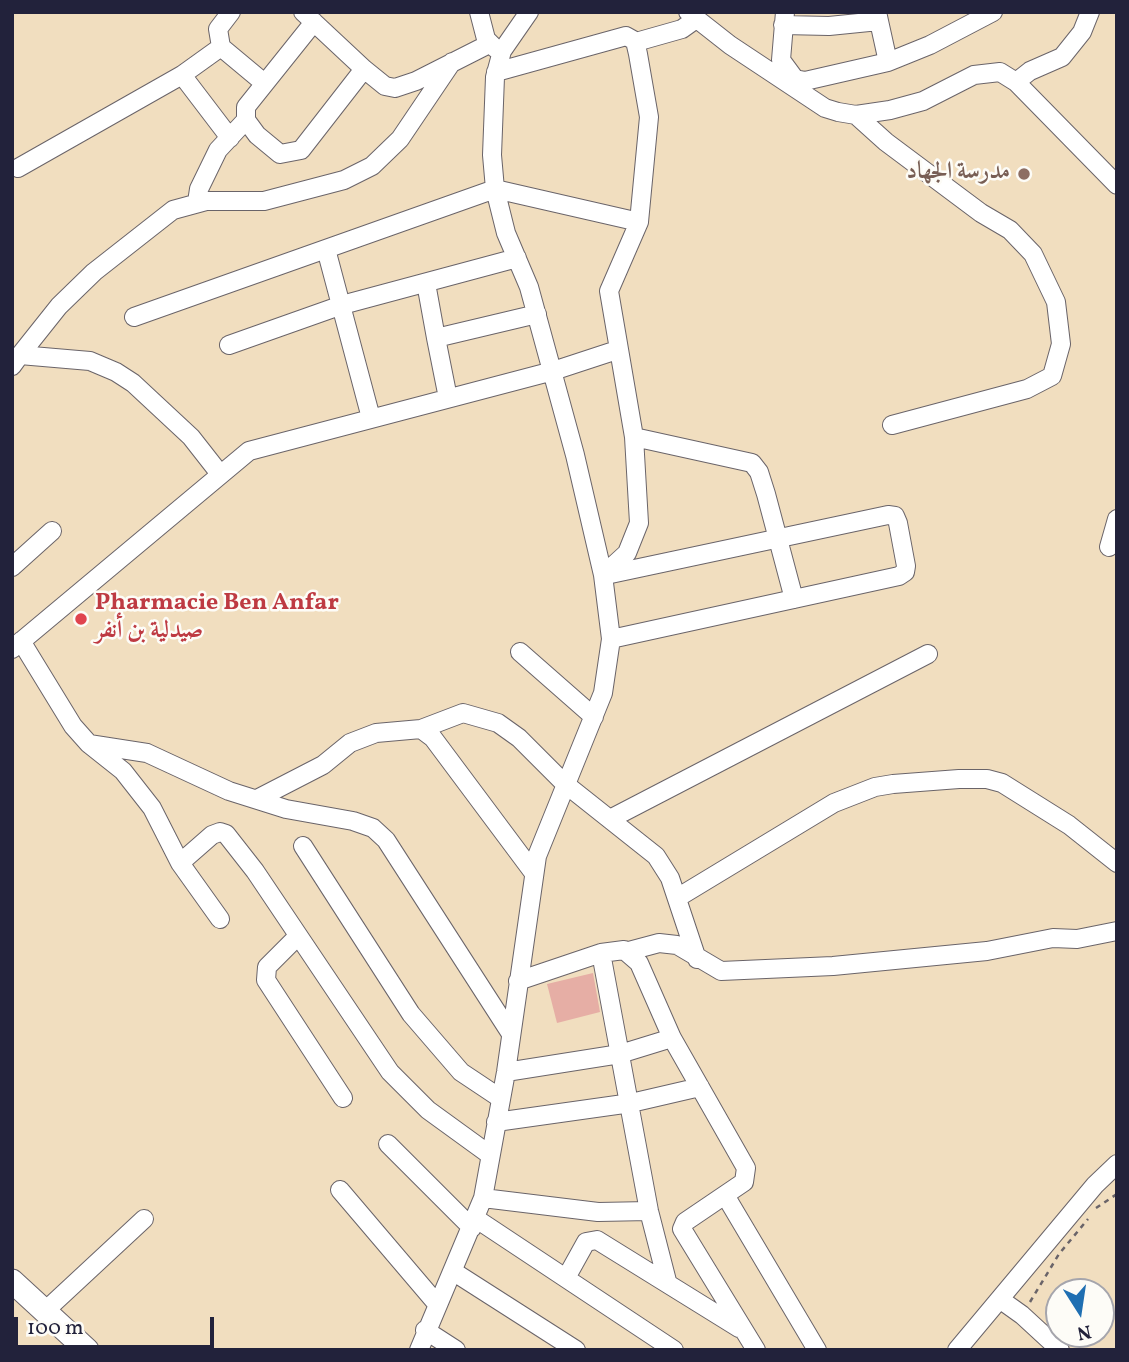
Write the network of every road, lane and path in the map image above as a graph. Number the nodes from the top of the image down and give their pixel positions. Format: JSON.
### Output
{"nodes":[{"id":1,"x":231,"y":12,"type":"edge"},
{"id":2,"x":479,"y":12,"type":"edge"},
{"id":3,"x":529,"y":12,"type":"edge"},
{"id":4,"x":993,"y":12,"type":"edge"},
{"id":5,"x":1090,"y":12,"type":"edge"},
{"id":6,"x":692,"y":15,"type":"edge"},
{"id":7,"x":308,"y":17,"type":"edge"},
{"id":8,"x":878,"y":17,"type":"edge"},
{"id":9,"x":784,"y":18,"type":"edge"},
{"id":10,"x":636,"y":42,"type":"junction"},
{"id":11,"x":221,"y":47,"type":"junction"},
{"id":12,"x":496,"y":47,"type":"junction"},
{"id":13,"x":452,"y":62,"type":"junction"},
{"id":14,"x":888,"y":62,"type":"junction"},
{"id":15,"x":364,"y":69,"type":"junction"},
{"id":16,"x":496,"y":72,"type":"junction"},
{"id":17,"x":182,"y":75,"type":"junction"},
{"id":18,"x":263,"y":82,"type":"junction"},
{"id":19,"x":1016,"y":82,"type":"junction"},
{"id":20,"x":856,"y":116,"type":"junction"},
{"id":21,"x":246,"y":120,"type":"junction"},
{"id":22,"x":230,"y":138,"type":"junction"},
{"id":23,"x":18,"y":168,"type":"dead end"},
{"id":24,"x":1117,"y":185,"type":"edge"},
{"id":25,"x":495,"y":189,"type":"junction"},
{"id":26,"x":197,"y":202,"type":"junction"},
{"id":27,"x":639,"y":222,"type":"junction"},
{"id":28,"x":326,"y":249,"type":"junction"},
{"id":29,"x":517,"y":258,"type":"junction"},
{"id":30,"x":426,"y":283,"type":"junction"},
{"id":31,"x":342,"y":305,"type":"junction"},
{"id":32,"x":537,"y":314,"type":"junction"},
{"id":33,"x":134,"y":317,"type":"dead end"},
{"id":34,"x":436,"y":338,"type":"junction"},
{"id":35,"x":229,"y":345,"type":"dead end"},
{"id":36,"x":617,"y":350,"type":"junction"},
{"id":37,"x":16,"y":360,"type":"edge"},
{"id":38,"x":553,"y":370,"type":"junction"},
{"id":39,"x":448,"y":398,"type":"junction"},
{"id":40,"x":371,"y":418,"type":"junction"},
{"id":41,"x":892,"y":425,"type":"dead end"},
{"id":42,"x":634,"y":437,"type":"junction"},
{"id":43,"x":219,"y":474,"type":"junction"},
{"id":44,"x":1117,"y":519,"type":"edge"},
{"id":45,"x":52,"y":531,"type":"dead end"},
{"id":46,"x":776,"y":538,"type":"junction"},
{"id":47,"x":1109,"y":547,"type":"dead end"},
{"id":48,"x":12,"y":567,"type":"edge"},
{"id":49,"x":603,"y":575,"type":"junction"},
{"id":50,"x":794,"y":599,"type":"junction"},
{"id":51,"x":611,"y":639,"type":"junction"},
{"id":52,"x":17,"y":645,"type":"edge"},
{"id":53,"x":520,"y":652,"type":"dead end"},
{"id":54,"x":928,"y":654,"type":"dead end"},
{"id":55,"x":594,"y":717,"type":"junction"},
{"id":56,"x":421,"y":729,"type":"junction"},
{"id":57,"x":89,"y":744,"type":"junction"},
{"id":58,"x":564,"y":783,"type":"junction"},
{"id":59,"x":259,"y":798,"type":"junction"},
{"id":60,"x":610,"y":819,"type":"junction"},
{"id":61,"x":303,"y":846,"type":"dead end"},
{"id":62,"x":180,"y":863,"type":"junction"},
{"id":63,"x":1117,"y":863,"type":"edge"},
{"id":64,"x":533,"y":872,"type":"junction"},
{"id":65,"x":677,"y":898,"type":"junction"},
{"id":66,"x":220,"y":919,"type":"dead end"},
{"id":67,"x":1117,"y":931,"type":"edge"},
{"id":68,"x":298,"y":936,"type":"junction"},
{"id":69,"x":629,"y":951,"type":"junction"},
{"id":70,"x":601,"y":953,"type":"junction"},
{"id":71,"x":697,"y":960,"type":"junction"},
{"id":72,"x":518,"y":981,"type":"junction"},
{"id":73,"x":511,"y":1034,"type":"junction"},
{"id":74,"x":672,"y":1038,"type":"junction"},
{"id":75,"x":620,"y":1054,"type":"junction"},
{"id":76,"x":506,"y":1072,"type":"junction"},
{"id":77,"x":700,"y":1087,"type":"junction"},
{"id":78,"x":344,"y":1098,"type":"dead end"},
{"id":79,"x":500,"y":1098,"type":"junction"},
{"id":80,"x":631,"y":1103,"type":"junction"},
{"id":81,"x":496,"y":1122,"type":"junction"},
{"id":82,"x":388,"y":1144,"type":"dead end"},
{"id":83,"x":490,"y":1155,"type":"junction"},
{"id":84,"x":1117,"y":1164,"type":"edge"},
{"id":85,"x":340,"y":1190,"type":"dead end"},
{"id":86,"x":1117,"y":1194,"type":"edge"},
{"id":87,"x":725,"y":1195,"type":"junction"},
{"id":88,"x":483,"y":1198,"type":"junction"},
{"id":89,"x":649,"y":1212,"type":"junction"},
{"id":90,"x":144,"y":1219,"type":"dead end"},
{"id":91,"x":473,"y":1223,"type":"junction"},
{"id":92,"x":454,"y":1272,"type":"junction"},
{"id":93,"x":566,"y":1278,"type":"junction"},
{"id":94,"x":12,"y":1281,"type":"edge"},
{"id":95,"x":667,"y":1281,"type":"junction"},
{"id":96,"x":1001,"y":1300,"type":"junction"},
{"id":97,"x":437,"y":1304,"type":"junction"},
{"id":98,"x":45,"y":1311,"type":"junction"},
{"id":99,"x":1022,"y":1315,"type":"junction"},
{"id":100,"x":425,"y":1330,"type":"junction"},
{"id":101,"x":746,"y":1332,"type":"junction"},
{"id":102,"x":87,"y":1350,"type":"edge"},
{"id":103,"x":419,"y":1350,"type":"edge"},
{"id":104,"x":456,"y":1350,"type":"edge"},
{"id":105,"x":576,"y":1350,"type":"edge"},
{"id":106,"x":674,"y":1350,"type":"edge"},
{"id":107,"x":756,"y":1350,"type":"edge"},
{"id":108,"x":817,"y":1350,"type":"edge"},
{"id":109,"x":957,"y":1350,"type":"edge"},
{"id":110,"x":1060,"y":1350,"type":"edge"}],
"edges":[{"from":1,"to":11,"type":"street"},
{"from":2,"to":12,"type":"street"},
{"from":3,"to":12,"type":"street"},
{"from":4,"to":14,"type":"street"},
{"from":5,"to":19,"type":"street"},
{"from":6,"to":10,"type":"street"},
{"from":6,"to":20,"type":"street"},
{"from":7,"to":15,"type":"street"},
{"from":7,"to":18,"type":"street"},
{"from":8,"to":9,"type":"street"},
{"from":8,"to":14,"type":"street"},
{"from":9,"to":14,"type":"street"},
{"from":10,"to":16,"type":"street"},
{"from":10,"to":27,"type":"street"},
{"from":11,"to":17,"type":"street"},
{"from":11,"to":18,"type":"street"},
{"from":12,"to":13,"type":"street"},
{"from":12,"to":16,"type":"street"},
{"from":13,"to":15,"type":"street"},
{"from":13,"to":26,"type":"street"},
{"from":15,"to":21,"type":"street"},
{"from":16,"to":25,"type":"street"},
{"from":17,"to":22,"type":"street"},
{"from":17,"to":23,"type":"street"},
{"from":18,"to":21,"type":"street"},
{"from":19,"to":20,"type":"street"},
{"from":19,"to":24,"type":"street"},
{"from":20,"to":41,"type":"street"},
{"from":21,"to":22,"type":"street"},
{"from":22,"to":26,"type":"street"},
{"from":25,"to":27,"type":"street"},
{"from":25,"to":28,"type":"street"},
{"from":25,"to":29,"type":"street"},
{"from":26,"to":37,"type":"street"},
{"from":27,"to":36,"type":"street"},
{"from":28,"to":31,"type":"street"},
{"from":28,"to":33,"type":"street"},
{"from":29,"to":30,"type":"street"},
{"from":29,"to":32,"type":"street"},
{"from":30,"to":31,"type":"street"},
{"from":30,"to":34,"type":"street"},
{"from":31,"to":35,"type":"street"},
{"from":31,"to":40,"type":"street"},
{"from":32,"to":34,"type":"street"},
{"from":32,"to":38,"type":"street"},
{"from":34,"to":39,"type":"street"},
{"from":36,"to":38,"type":"street"},
{"from":36,"to":42,"type":"street"},
{"from":37,"to":43,"type":"street"},
{"from":38,"to":39,"type":"street"},
{"from":38,"to":49,"type":"street"},
{"from":39,"to":40,"type":"street"},
{"from":40,"to":43,"type":"street"},
{"from":42,"to":46,"type":"street"},
{"from":42,"to":49,"type":"street"},
{"from":43,"to":52,"type":"street"},
{"from":44,"to":47,"type":"street"},
{"from":45,"to":48,"type":"street"},
{"from":46,"to":49,"type":"street"},
{"from":46,"to":50,"type":"street"},
{"from":46,"to":50,"type":"street"},
{"from":49,"to":51,"type":"street"},
{"from":50,"to":51,"type":"street"},
{"from":51,"to":55,"type":"street"},
{"from":52,"to":57,"type":"street"},
{"from":53,"to":55,"type":"street"},
{"from":54,"to":60,"type":"street"},
{"from":55,"to":58,"type":"street"},
{"from":56,"to":58,"type":"street"},
{"from":56,"to":59,"type":"street"},
{"from":56,"to":64,"type":"street"},
{"from":57,"to":59,"type":"street"},
{"from":57,"to":62,"type":"street"},
{"from":58,"to":60,"type":"street"},
{"from":58,"to":64,"type":"street"},
{"from":59,"to":73,"type":"street"},
{"from":60,"to":65,"type":"street"},
{"from":61,"to":79,"type":"street"},
{"from":62,"to":66,"type":"street"},
{"from":62,"to":68,"type":"street"},
{"from":63,"to":65,"type":"street"},
{"from":64,"to":72,"type":"street"},
{"from":65,"to":71,"type":"street"},
{"from":67,"to":71,"type":"street"},
{"from":68,"to":78,"type":"street"},
{"from":68,"to":83,"type":"street"},
{"from":69,"to":70,"type":"street"},
{"from":69,"to":71,"type":"street"},
{"from":69,"to":74,"type":"street"},
{"from":70,"to":72,"type":"street"},
{"from":70,"to":75,"type":"street"},
{"from":72,"to":73,"type":"street"},
{"from":73,"to":76,"type":"street"},
{"from":74,"to":75,"type":"street"},
{"from":74,"to":77,"type":"street"},
{"from":75,"to":76,"type":"street"},
{"from":75,"to":80,"type":"street"},
{"from":76,"to":79,"type":"street"},
{"from":77,"to":80,"type":"street"},
{"from":77,"to":87,"type":"street"},
{"from":79,"to":81,"type":"street"},
{"from":80,"to":81,"type":"street"},
{"from":80,"to":89,"type":"street"},
{"from":81,"to":83,"type":"street"},
{"from":82,"to":91,"type":"street"},
{"from":83,"to":88,"type":"street"},
{"from":84,"to":96,"type":"street"},
{"from":85,"to":97,"type":"street"},
{"from":86,"to":99,"type":"path"},
{"from":87,"to":101,"type":"street"},
{"from":87,"to":108,"type":"street"},
{"from":88,"to":89,"type":"street"},
{"from":88,"to":91,"type":"street"},
{"from":89,"to":95,"type":"street"},
{"from":90,"to":98,"type":"street"},
{"from":91,"to":92,"type":"street"},
{"from":91,"to":93,"type":"street"},
{"from":92,"to":97,"type":"street"},
{"from":92,"to":105,"type":"street"},
{"from":93,"to":95,"type":"street"},
{"from":93,"to":106,"type":"street"},
{"from":94,"to":98,"type":"main road"},
{"from":95,"to":101,"type":"street"},
{"from":96,"to":99,"type":"street"},
{"from":96,"to":109,"type":"street"},
{"from":97,"to":100,"type":"street"},
{"from":98,"to":102,"type":"main road"},
{"from":99,"to":110,"type":"street"},
{"from":100,"to":103,"type":"street"},
{"from":100,"to":104,"type":"street"},
{"from":101,"to":107,"type":"street"}]}
